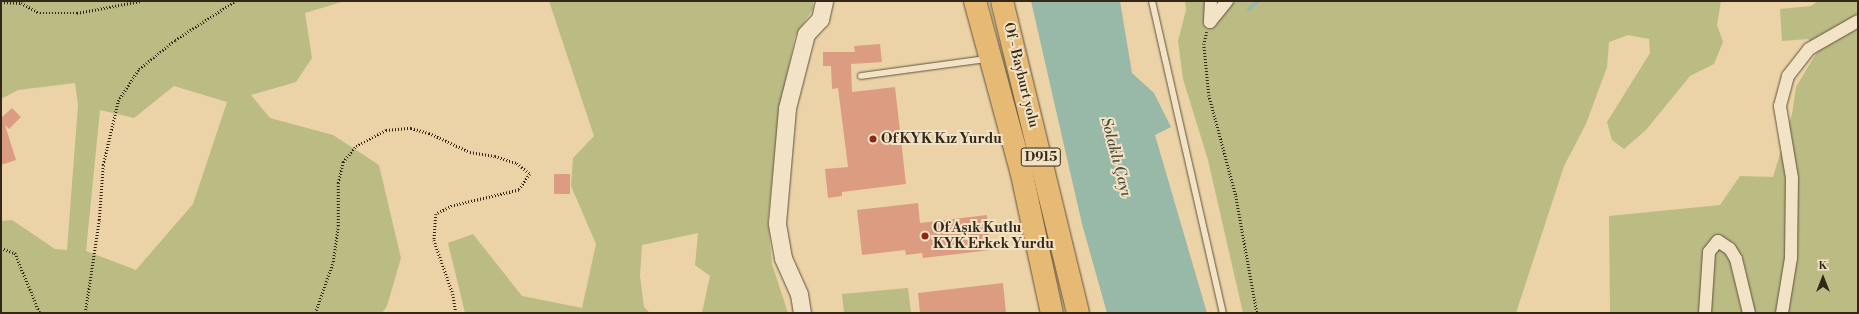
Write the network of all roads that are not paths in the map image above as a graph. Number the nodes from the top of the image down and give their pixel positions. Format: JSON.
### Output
{"nodes":[{"id":1,"x":824,"y":1,"type":"edge"},
{"id":2,"x":975,"y":1,"type":"edge"},
{"id":3,"x":1002,"y":1,"type":"edge"},
{"id":4,"x":1152,"y":1,"type":"edge"},
{"id":5,"x":1211,"y":1,"type":"edge"},
{"id":6,"x":1227,"y":1,"type":"edge"},
{"id":7,"x":1858,"y":20,"type":"edge"},
{"id":8,"x":991,"y":59,"type":"junction"},
{"id":9,"x":861,"y":76,"type":"dead end"},
{"id":10,"x":802,"y":313,"type":"edge"},
{"id":11,"x":1052,"y":313,"type":"edge"},
{"id":12,"x":1078,"y":313,"type":"edge"},
{"id":13,"x":1223,"y":313,"type":"edge"},
{"id":14,"x":1705,"y":313,"type":"edge"},
{"id":15,"x":1749,"y":313,"type":"edge"},
{"id":16,"x":1782,"y":313,"type":"edge"}],
"edges":[{"from":1,"to":10,"type":"street"},
{"from":2,"to":8,"type":"highway","name":"Of - Bayburt yolu","number":"D915"},
{"from":3,"to":12,"type":"highway","name":"Of - Bayburt yolu","number":"D915"},
{"from":4,"to":13,"type":"lane"},
{"from":5,"to":6,"type":"street"},
{"from":7,"to":16,"type":"street"},
{"from":8,"to":9,"type":"lane"},
{"from":8,"to":11,"type":"highway","name":"Of - Bayburt yolu","number":"D915"},
{"from":14,"to":15,"type":"street"}]}
